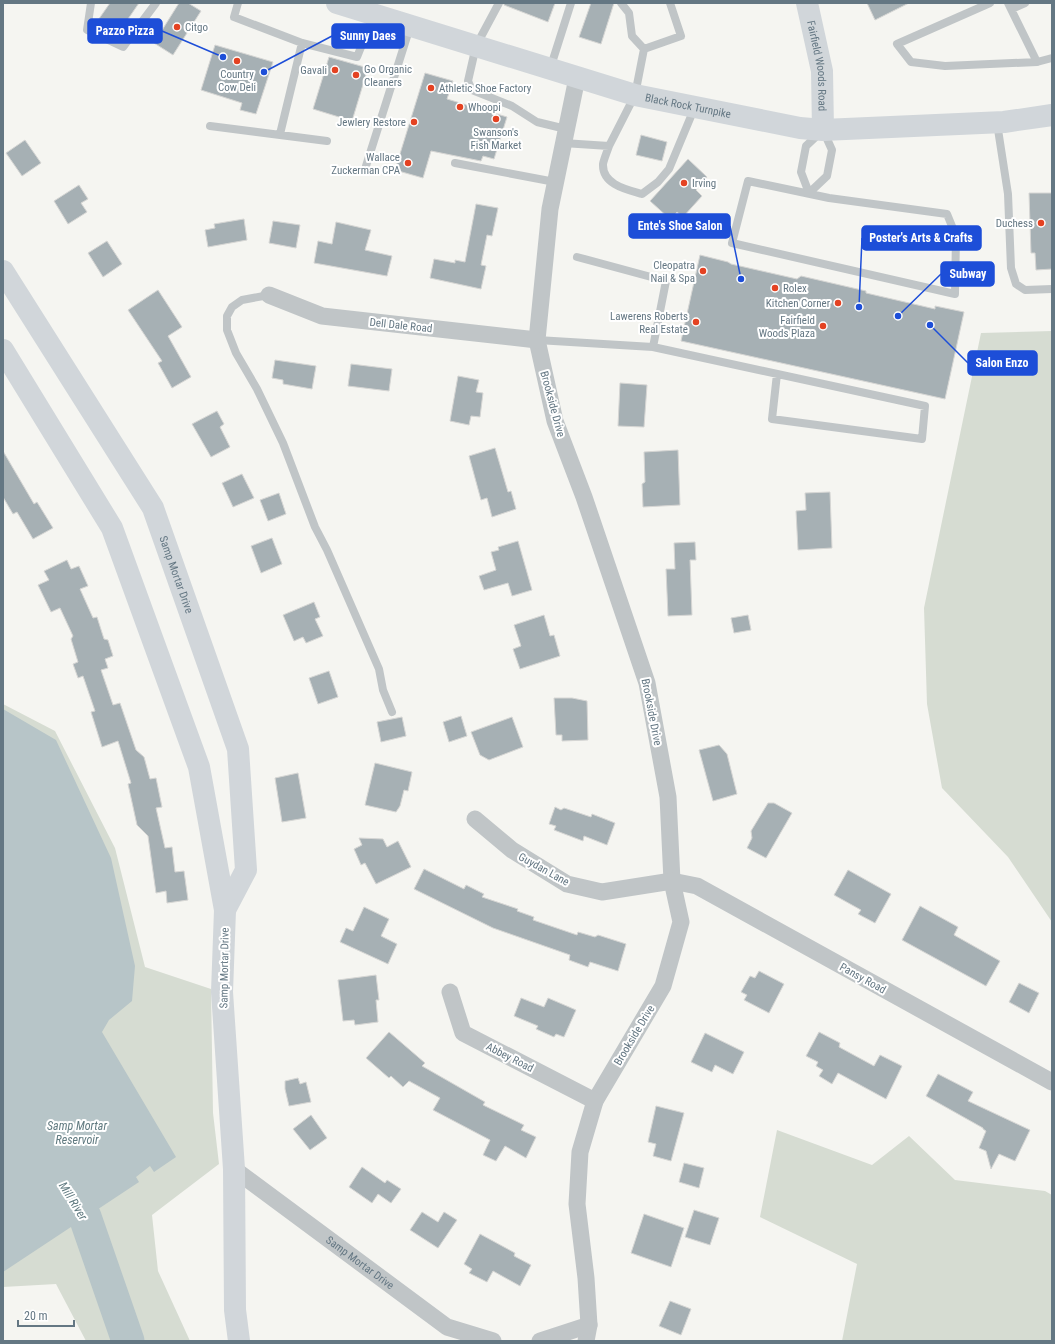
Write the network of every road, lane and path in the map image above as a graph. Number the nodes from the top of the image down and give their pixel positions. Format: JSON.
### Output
{"nodes":[{"id":1,"x":91,"y":3,"type":"edge"},
{"id":2,"x":156,"y":3,"type":"edge"},
{"id":3,"x":238,"y":3,"type":"edge"},
{"id":4,"x":337,"y":3,"type":"edge"},
{"id":5,"x":499,"y":3,"type":"edge"},
{"id":6,"x":571,"y":3,"type":"edge"},
{"id":7,"x":621,"y":3,"type":"edge"},
{"id":8,"x":670,"y":3,"type":"edge"},
{"id":9,"x":807,"y":3,"type":"edge"},
{"id":10,"x":990,"y":3,"type":"edge"},
{"id":11,"x":1025,"y":3,"type":"edge"},
{"id":12,"x":1010,"y":6,"type":"edge"},
{"id":13,"x":374,"y":15,"type":"junction"},
{"id":14,"x":410,"y":26,"type":"junction"},
{"id":15,"x":302,"y":43,"type":"junction"},
{"id":16,"x":476,"y":46,"type":"junction"},
{"id":17,"x":644,"y":49,"type":"junction"},
{"id":18,"x":1052,"y":58,"type":"edge"},
{"id":19,"x":1037,"y":62,"type":"junction"},
{"id":20,"x":550,"y":69,"type":"junction"},
{"id":21,"x":577,"y":78,"type":"junction"},
{"id":22,"x":635,"y":95,"type":"junction"},
{"id":23,"x":695,"y":107,"type":"junction"},
{"id":24,"x":1052,"y":115,"type":"edge"},
{"id":25,"x":997,"y":122,"type":"junction"},
{"id":26,"x":210,"y":126,"type":"dead end"},
{"id":27,"x":822,"y":130,"type":"junction"},
{"id":28,"x":280,"y":134,"type":"junction"},
{"id":29,"x":565,"y":136,"type":"junction"},
{"id":30,"x":327,"y":141,"type":"dead end"},
{"id":31,"x":609,"y":146,"type":"junction"},
{"id":32,"x":455,"y":163,"type":"dead end"},
{"id":33,"x":366,"y":166,"type":"dead end"},
{"id":34,"x":555,"y":182,"type":"junction"},
{"id":35,"x":809,"y":193,"type":"junction"},
{"id":36,"x":577,"y":257,"type":"dead end"},
{"id":37,"x":3,"y":271,"type":"edge"},
{"id":38,"x":1052,"y":289,"type":"edge"},
{"id":39,"x":268,"y":295,"type":"joint"},
{"id":40,"x":537,"y":340,"type":"junction"},
{"id":41,"x":653,"y":347,"type":"junction"},
{"id":42,"x":3,"y":350,"type":"edge"},
{"id":43,"x":777,"y":374,"type":"junction"},
{"id":44,"x":392,"y":712,"type":"dead end"},
{"id":45,"x":475,"y":819,"type":"dead end"},
{"id":46,"x":672,"y":882,"type":"junction"},
{"id":47,"x":225,"y":910,"type":"junction"},
{"id":48,"x":450,"y":992,"type":"dead end"},
{"id":49,"x":1052,"y":1082,"type":"edge"},
{"id":50,"x":595,"y":1101,"type":"junction"},
{"id":51,"x":234,"y":1170,"type":"junction"},
{"id":52,"x":587,"y":1333,"type":"edge"},
{"id":53,"x":238,"y":1341,"type":"edge"},
{"id":54,"x":493,"y":1341,"type":"edge"},
{"id":55,"x":540,"y":1341,"type":"edge"}],
"edges":[{"from":1,"to":2,"type":"lane"},
{"from":3,"to":15,"type":"lane"},
{"from":4,"to":13,"type":"main road","name":"Black Rock Turnpike"},
{"from":5,"to":16,"type":"lane"},
{"from":6,"to":20,"type":"lane"},
{"from":7,"to":17,"type":"lane"},
{"from":8,"to":17,"type":"lane"},
{"from":9,"to":27,"type":"main road","name":"Fairfield Woods Road"},
{"from":10,"to":19,"type":"lane"},
{"from":11,"to":12,"type":"lane"},
{"from":12,"to":19,"type":"lane"},
{"from":13,"to":14,"type":"main road","name":"Black Rock Turnpike"},
{"from":13,"to":15,"type":"lane"},
{"from":14,"to":16,"type":"main road","name":"Black Rock Turnpike"},
{"from":14,"to":33,"type":"lane"},
{"from":15,"to":28,"type":"lane"},
{"from":16,"to":20,"type":"main road","name":"Black Rock Turnpike"},
{"from":16,"to":29,"type":"lane"},
{"from":17,"to":22,"type":"lane"},
{"from":18,"to":19,"type":"lane"},
{"from":20,"to":21,"type":"main road","name":"Black Rock Turnpike"},
{"from":21,"to":22,"type":"main road","name":"Black Rock Turnpike"},
{"from":21,"to":29,"type":"street","name":"Brookside Drive"},
{"from":22,"to":23,"type":"main road","name":"Black Rock Turnpike"},
{"from":22,"to":31,"type":"lane"},
{"from":23,"to":27,"type":"main road","name":"Black Rock Turnpike"},
{"from":23,"to":31,"type":"lane"},
{"from":24,"to":25,"type":"main road","name":"Black Rock Turnpike"},
{"from":25,"to":27,"type":"main road","name":"Black Rock Turnpike"},
{"from":25,"to":38,"type":"lane"},
{"from":26,"to":28,"type":"lane"},
{"from":27,"to":35,"type":"lane"},
{"from":27,"to":35,"type":"lane"},
{"from":28,"to":30,"type":"lane"},
{"from":29,"to":31,"type":"lane"},
{"from":29,"to":34,"type":"street","name":"Brookside Drive"},
{"from":32,"to":34,"type":"lane"},
{"from":34,"to":40,"type":"street","name":"Brookside Drive"},
{"from":35,"to":35,"type":"lane"},
{"from":36,"to":41,"type":"lane"},
{"from":37,"to":47,"type":"main road","name":"Samp Mortar Drive"},
{"from":39,"to":40,"type":"street","name":"Dell Dale Road"},
{"from":39,"to":44,"type":"lane"},
{"from":40,"to":41,"type":"lane"},
{"from":40,"to":46,"type":"street","name":"Brookside Drive"},
{"from":41,"to":43,"type":"lane"},
{"from":42,"to":47,"type":"main road","name":"Samp Mortar Drive"},
{"from":43,"to":43,"type":"lane"},
{"from":45,"to":46,"type":"street","name":"Guydan Lane"},
{"from":46,"to":49,"type":"street","name":"Pansy Road"},
{"from":46,"to":50,"type":"street","name":"Brookside Drive"},
{"from":47,"to":51,"type":"main road","name":"Samp Mortar Drive"},
{"from":48,"to":50,"type":"street","name":"Abbey Road"},
{"from":50,"to":52,"type":"street","name":"Brookside Drive"},
{"from":51,"to":53,"type":"main road","name":"Samp Mortar Drive"},
{"from":51,"to":54,"type":"street","name":"Samp Mortar Drive"},
{"from":52,"to":55,"type":"street"}]}
